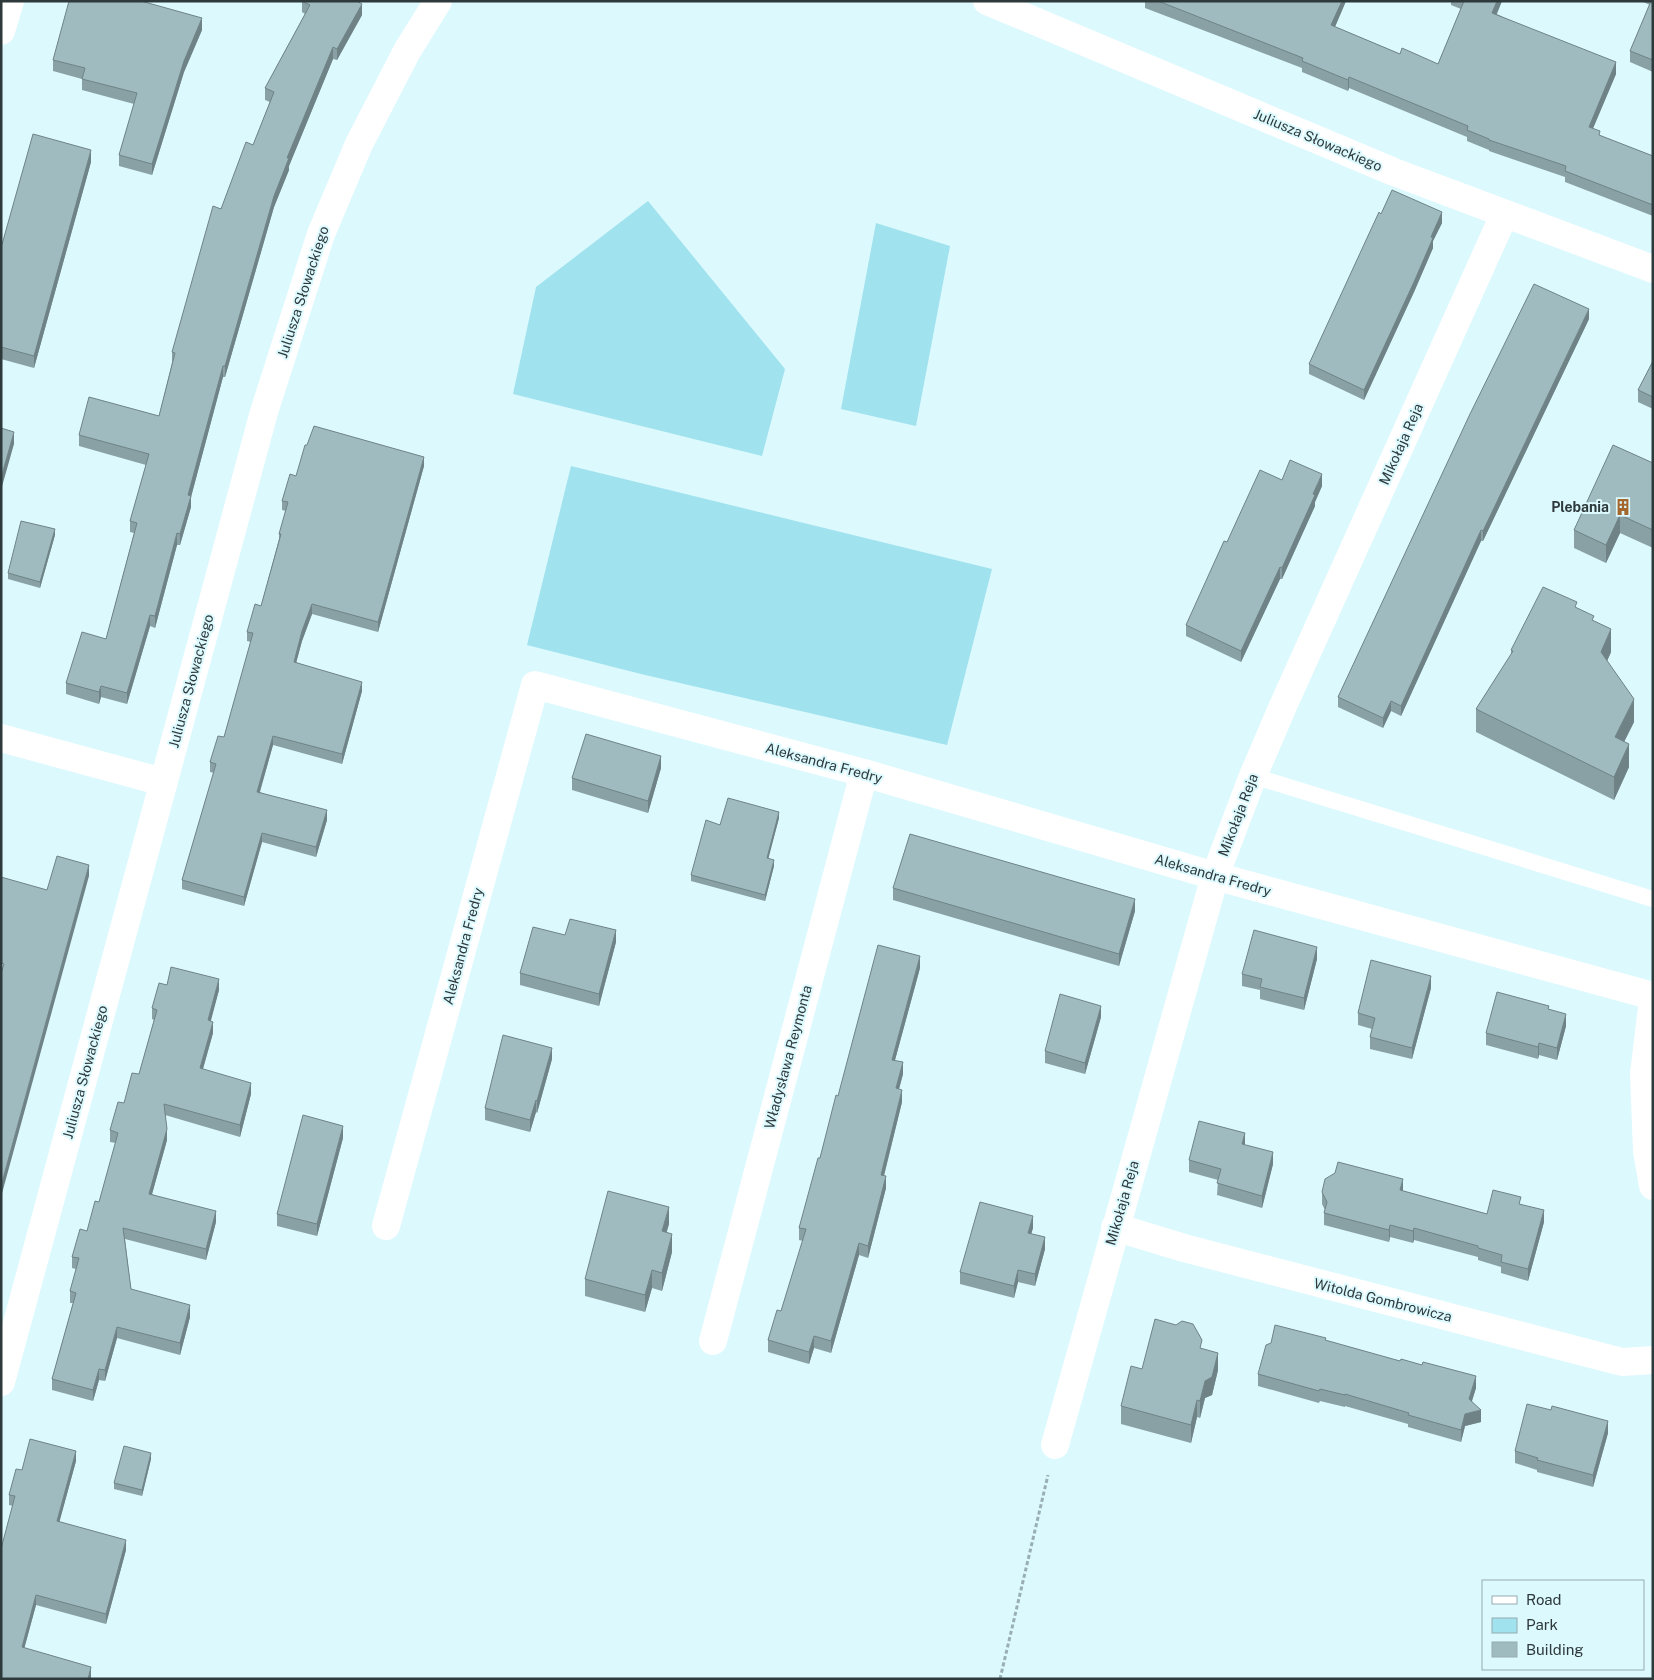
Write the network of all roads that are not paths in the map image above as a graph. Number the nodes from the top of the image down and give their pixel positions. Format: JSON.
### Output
{"nodes":[{"id":1,"x":10,"y":1,"type":"edge"},
{"id":2,"x":438,"y":1,"type":"edge"},
{"id":3,"x":987,"y":1,"type":"edge"},
{"id":4,"x":1,"y":31,"type":"edge"},
{"id":5,"x":1504,"y":215,"type":"junction"},
{"id":6,"x":1653,"y":269,"type":"edge"},
{"id":7,"x":1,"y":738,"type":"edge"},
{"id":8,"x":864,"y":773,"type":"junction"},
{"id":9,"x":1253,"y":776,"type":"junction"},
{"id":10,"x":163,"y":782,"type":"junction"},
{"id":11,"x":1215,"y":876,"type":"junction"},
{"id":12,"x":1653,"y":899,"type":"edge"},
{"id":13,"x":1653,"y":998,"type":"edge"},
{"id":14,"x":1653,"y":1186,"type":"edge"},
{"id":15,"x":386,"y":1226,"type":"dead end"},
{"id":16,"x":1115,"y":1227,"type":"junction"},
{"id":17,"x":713,"y":1341,"type":"dead end"},
{"id":18,"x":1653,"y":1360,"type":"edge"},
{"id":19,"x":1,"y":1382,"type":"edge"},
{"id":20,"x":1055,"y":1445,"type":"road end"}],
"edges":[{"from":1,"to":4,"type":"street"},
{"from":2,"to":10,"type":"street","name":"Juliusza Słowackiego"},
{"from":3,"to":5,"type":"street","name":"Juliusza Słowackiego"},
{"from":5,"to":6,"type":"street","name":"Juliusza Słowackiego"},
{"from":5,"to":9,"type":"street","name":"Mikołaja Reja"},
{"from":7,"to":10,"type":"street"},
{"from":8,"to":11,"type":"street","name":"Aleksandra Fredry"},
{"from":8,"to":15,"type":"street","name":"Aleksandra Fredry"},
{"from":8,"to":17,"type":"street","name":"Władysława Reymonta"},
{"from":9,"to":11,"type":"street","name":"Mikołaja Reja"},
{"from":9,"to":12,"type":"lane"},
{"from":10,"to":19,"type":"street","name":"Juliusza Słowackiego"},
{"from":11,"to":13,"type":"street","name":"Aleksandra Fredry"},
{"from":11,"to":16,"type":"street","name":"Mikołaja Reja"},
{"from":13,"to":14,"type":"street"},
{"from":16,"to":18,"type":"street","name":"Witolda Gombrowicza"},
{"from":16,"to":20,"type":"street","name":"Mikołaja Reja"}]}
